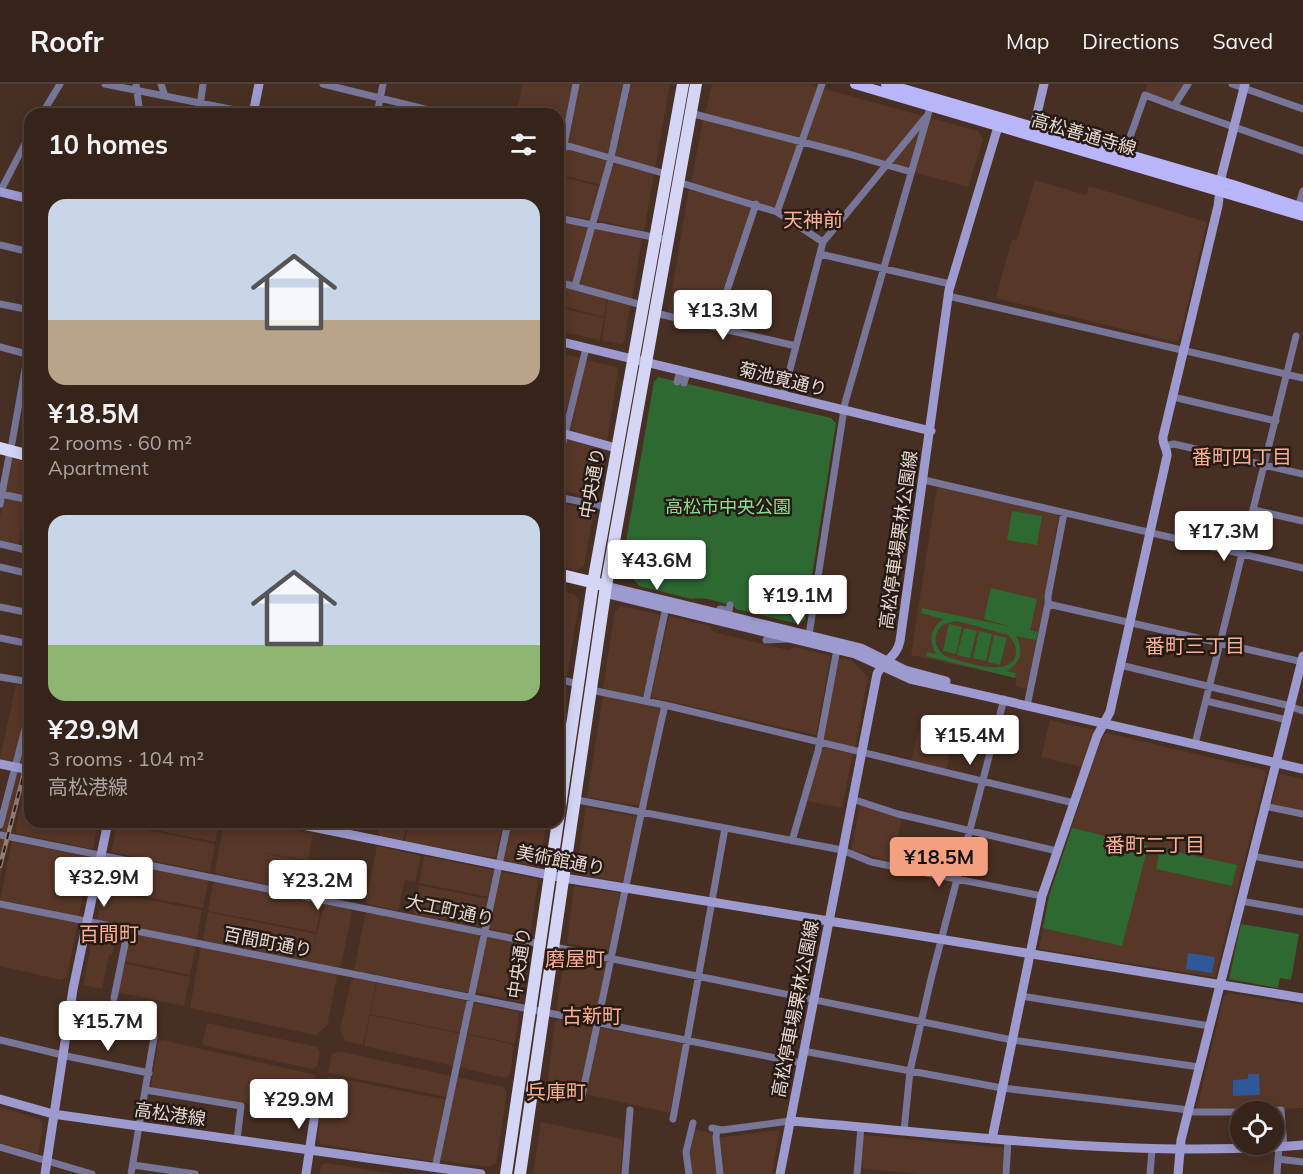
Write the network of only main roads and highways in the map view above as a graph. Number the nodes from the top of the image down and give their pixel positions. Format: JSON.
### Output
{"nodes":[{"id":1,"x":683,"y":84,"type":"edge"},
{"id":2,"x":696,"y":84,"type":"edge"},
{"id":3,"x":856,"y":84,"type":"edge"},
{"id":4,"x":891,"y":87,"type":"edge"},
{"id":5,"x":1033,"y":131,"type":"junction"},
{"id":6,"x":1221,"y":187,"type":"junction"},
{"id":7,"x":1302,"y":210,"type":"edge"},
{"id":8,"x":6,"y":446,"type":"edge"},
{"id":9,"x":24,"y":448,"type":"edge"},
{"id":10,"x":24,"y":454,"type":"edge"},
{"id":11,"x":564,"y":576,"type":"edge"},
{"id":12,"x":564,"y":585,"type":"edge"},
{"id":13,"x":592,"y":587,"type":"junction"},
{"id":14,"x":605,"y":590,"type":"junction"},
{"id":15,"x":564,"y":772,"type":"edge"},
{"id":16,"x":556,"y":828,"type":"edge"},
{"id":17,"x":506,"y":1174,"type":"edge"},
{"id":18,"x":520,"y":1174,"type":"edge"}],
"edges":[{"from":1,"to":13,"type":"highway","name":"中央通り"},
{"from":2,"to":14,"type":"highway","name":"中央通り"},
{"from":3,"to":4,"type":"main road","name":"高松善通寺線"},
{"from":4,"to":5,"type":"main road","name":"高松善通寺線"},
{"from":5,"to":6,"type":"main road","name":"高松善通寺線"},
{"from":5,"to":6,"type":"main road","name":"高松善通寺線"},
{"from":6,"to":7,"type":"main road","name":"高松善通寺線"},
{"from":8,"to":9,"type":"highway"},
{"from":8,"to":10,"type":"highway"},
{"from":11,"to":13,"type":"highway"},
{"from":12,"to":13,"type":"highway"},
{"from":13,"to":14,"type":"highway"},
{"from":13,"to":15,"type":"highway","name":"中央通り"},
{"from":14,"to":18,"type":"highway","name":"中央通り"},
{"from":16,"to":17,"type":"highway","name":"中央通り"}]}
